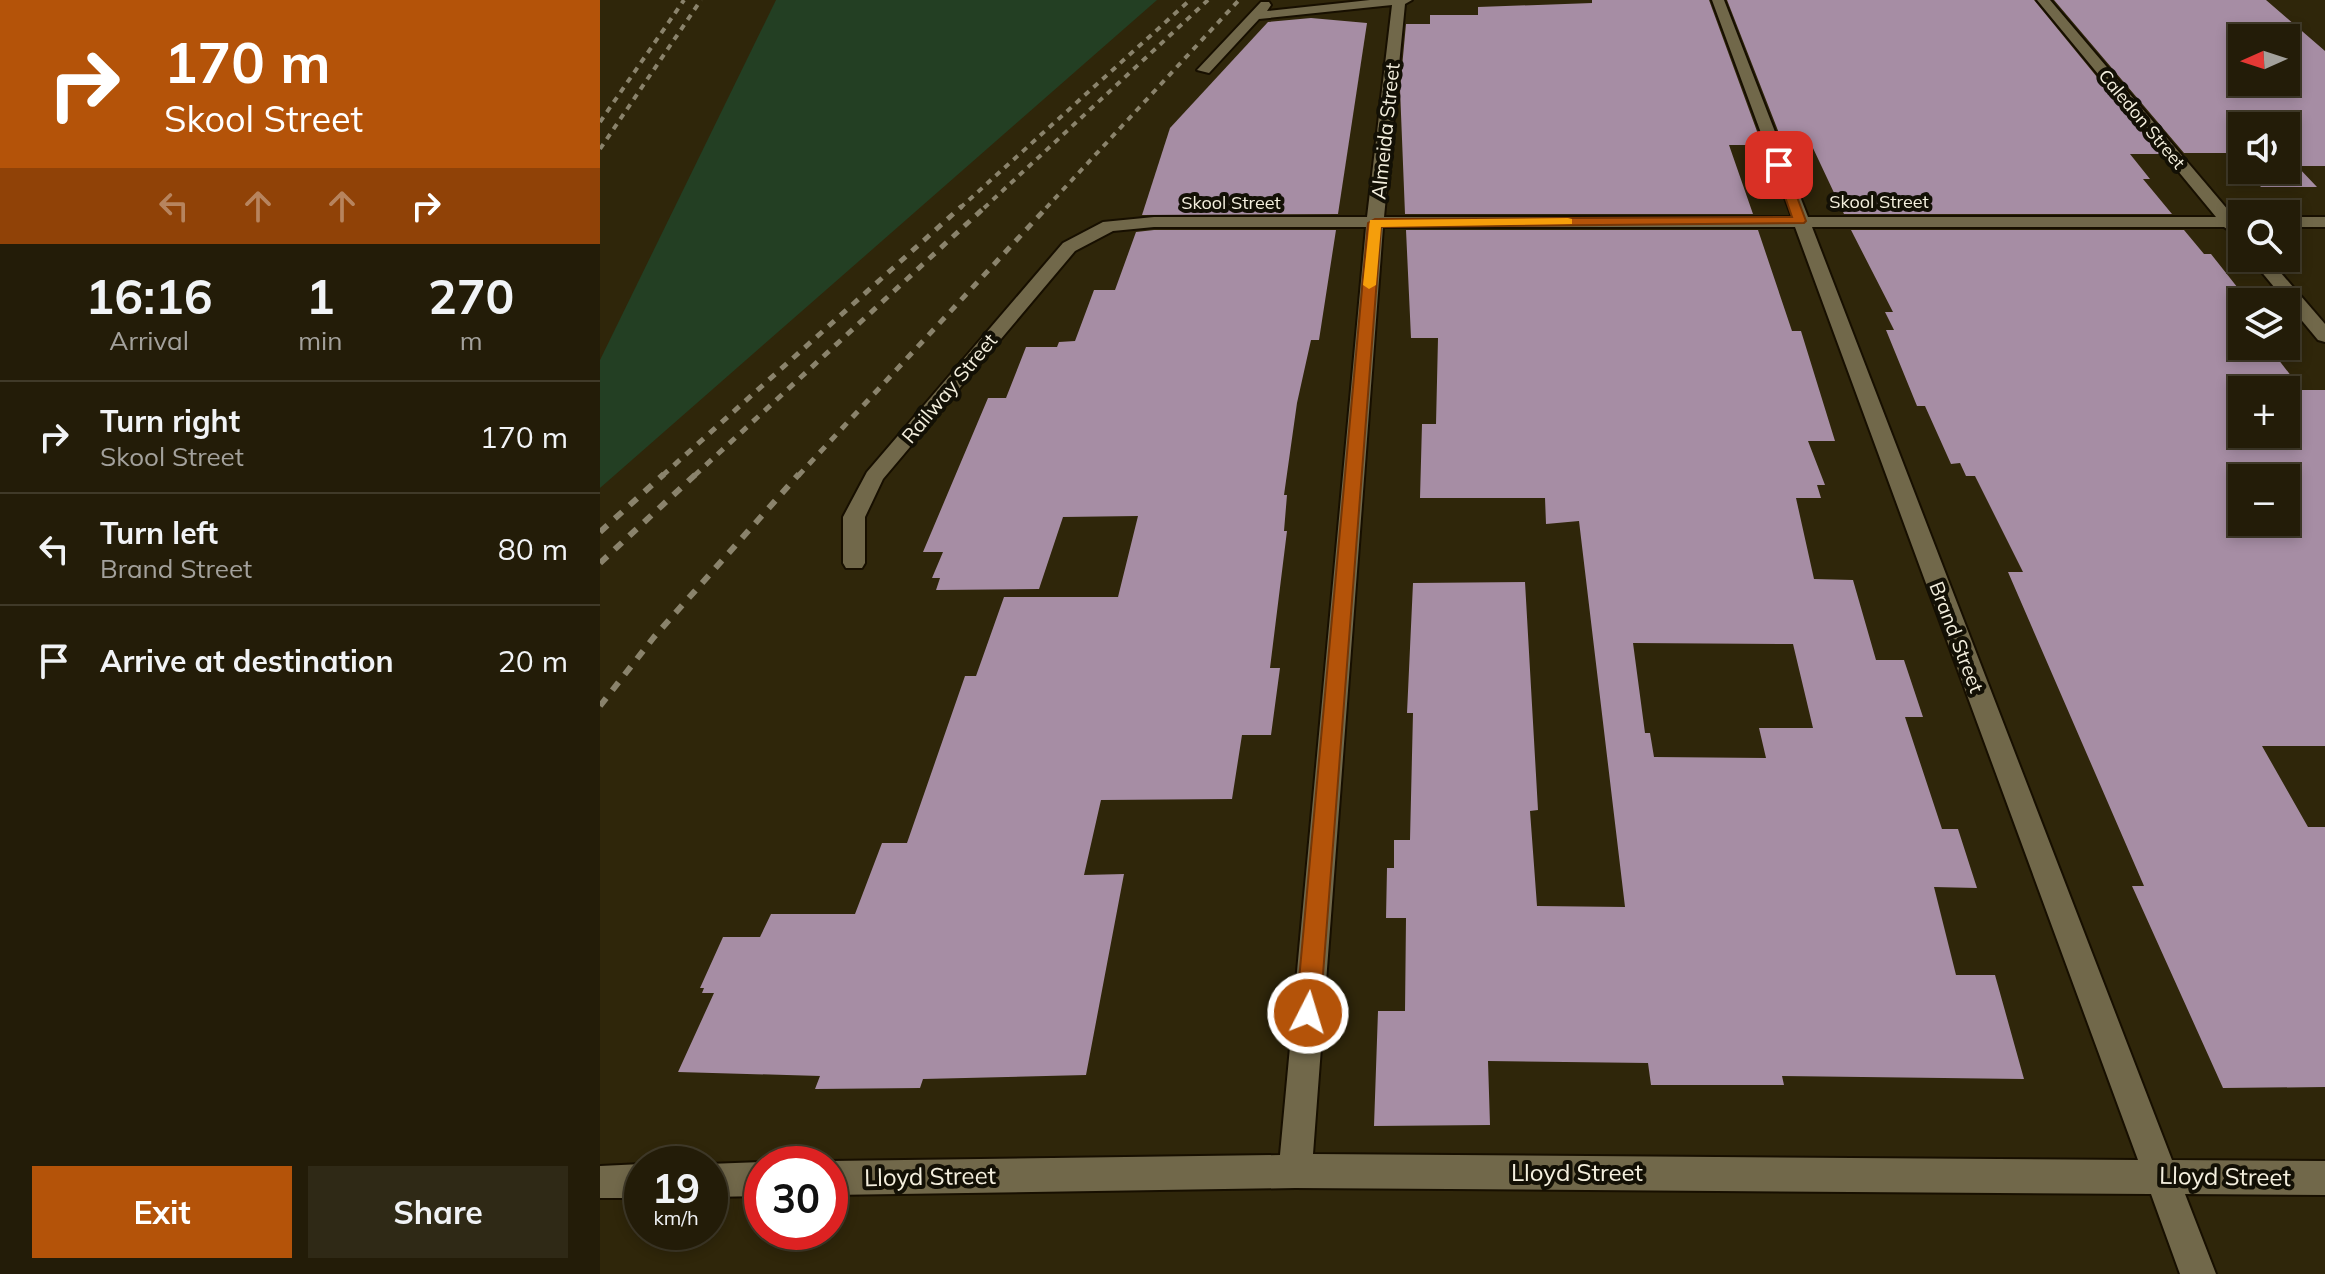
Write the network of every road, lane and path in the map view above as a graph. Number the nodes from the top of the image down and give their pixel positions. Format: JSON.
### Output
{"nodes":[{"id":1,"x":1269,"y":0,"type":"edge"},
{"id":2,"x":1406,"y":0,"type":"edge"},
{"id":3,"x":1718,"y":0,"type":"edge"},
{"id":4,"x":2043,"y":0,"type":"edge"},
{"id":5,"x":1399,"y":1,"type":"edge"},
{"id":6,"x":1254,"y":16,"type":"junction"},
{"id":7,"x":1204,"y":70,"type":"dead end"},
{"id":8,"x":2228,"y":213,"type":"edge"},
{"id":9,"x":1800,"y":221,"type":"junction"},
{"id":10,"x":2228,"y":222,"type":"edge"},
{"id":11,"x":2300,"y":222,"type":"edge"},
{"id":12,"x":2325,"y":222,"type":"edge"},
{"id":13,"x":1375,"y":223,"type":"junction"},
{"id":14,"x":1088,"y":237,"type":"joint"},
{"id":15,"x":2271,"y":272,"type":"edge"},
{"id":16,"x":2325,"y":336,"type":"edge"},
{"id":17,"x":854,"y":563,"type":"dead end"},
{"id":18,"x":1295,"y":1171,"type":"junction"},
{"id":19,"x":2161,"y":1175,"type":"junction"},
{"id":20,"x":848,"y":1178,"type":"edge"},
{"id":21,"x":2325,"y":1178,"type":"edge"},
{"id":22,"x":624,"y":1181,"type":"edge"},
{"id":23,"x":601,"y":1182,"type":"edge"},
{"id":24,"x":2198,"y":1274,"type":"edge"}],
"edges":[{"from":1,"to":6,"type":"street"},
{"from":2,"to":5,"type":"street"},
{"from":3,"to":9,"type":"street","name":"Brand Street"},
{"from":4,"to":8,"type":"street","name":"Caledon Street"},
{"from":5,"to":6,"type":"street"},
{"from":5,"to":13,"type":"street","name":"Almeida Street"},
{"from":6,"to":7,"type":"street"},
{"from":9,"to":10,"type":"street","name":"Skool Street"},
{"from":9,"to":13,"type":"street","name":"Skool Street"},
{"from":9,"to":19,"type":"street","name":"Brand Street"},
{"from":11,"to":12,"type":"street"},
{"from":13,"to":14,"type":"street","name":"Skool Street"},
{"from":13,"to":18,"type":"street","name":"Almeida Street"},
{"from":14,"to":17,"type":"street","name":"Railway Street"},
{"from":15,"to":16,"type":"street"},
{"from":18,"to":19,"type":"street","name":"Lloyd Street"},
{"from":18,"to":20,"type":"street","name":"Lloyd Street"},
{"from":19,"to":21,"type":"street","name":"Lloyd Street"},
{"from":19,"to":24,"type":"street","name":"Brand Street"},
{"from":22,"to":23,"type":"street"}]}
